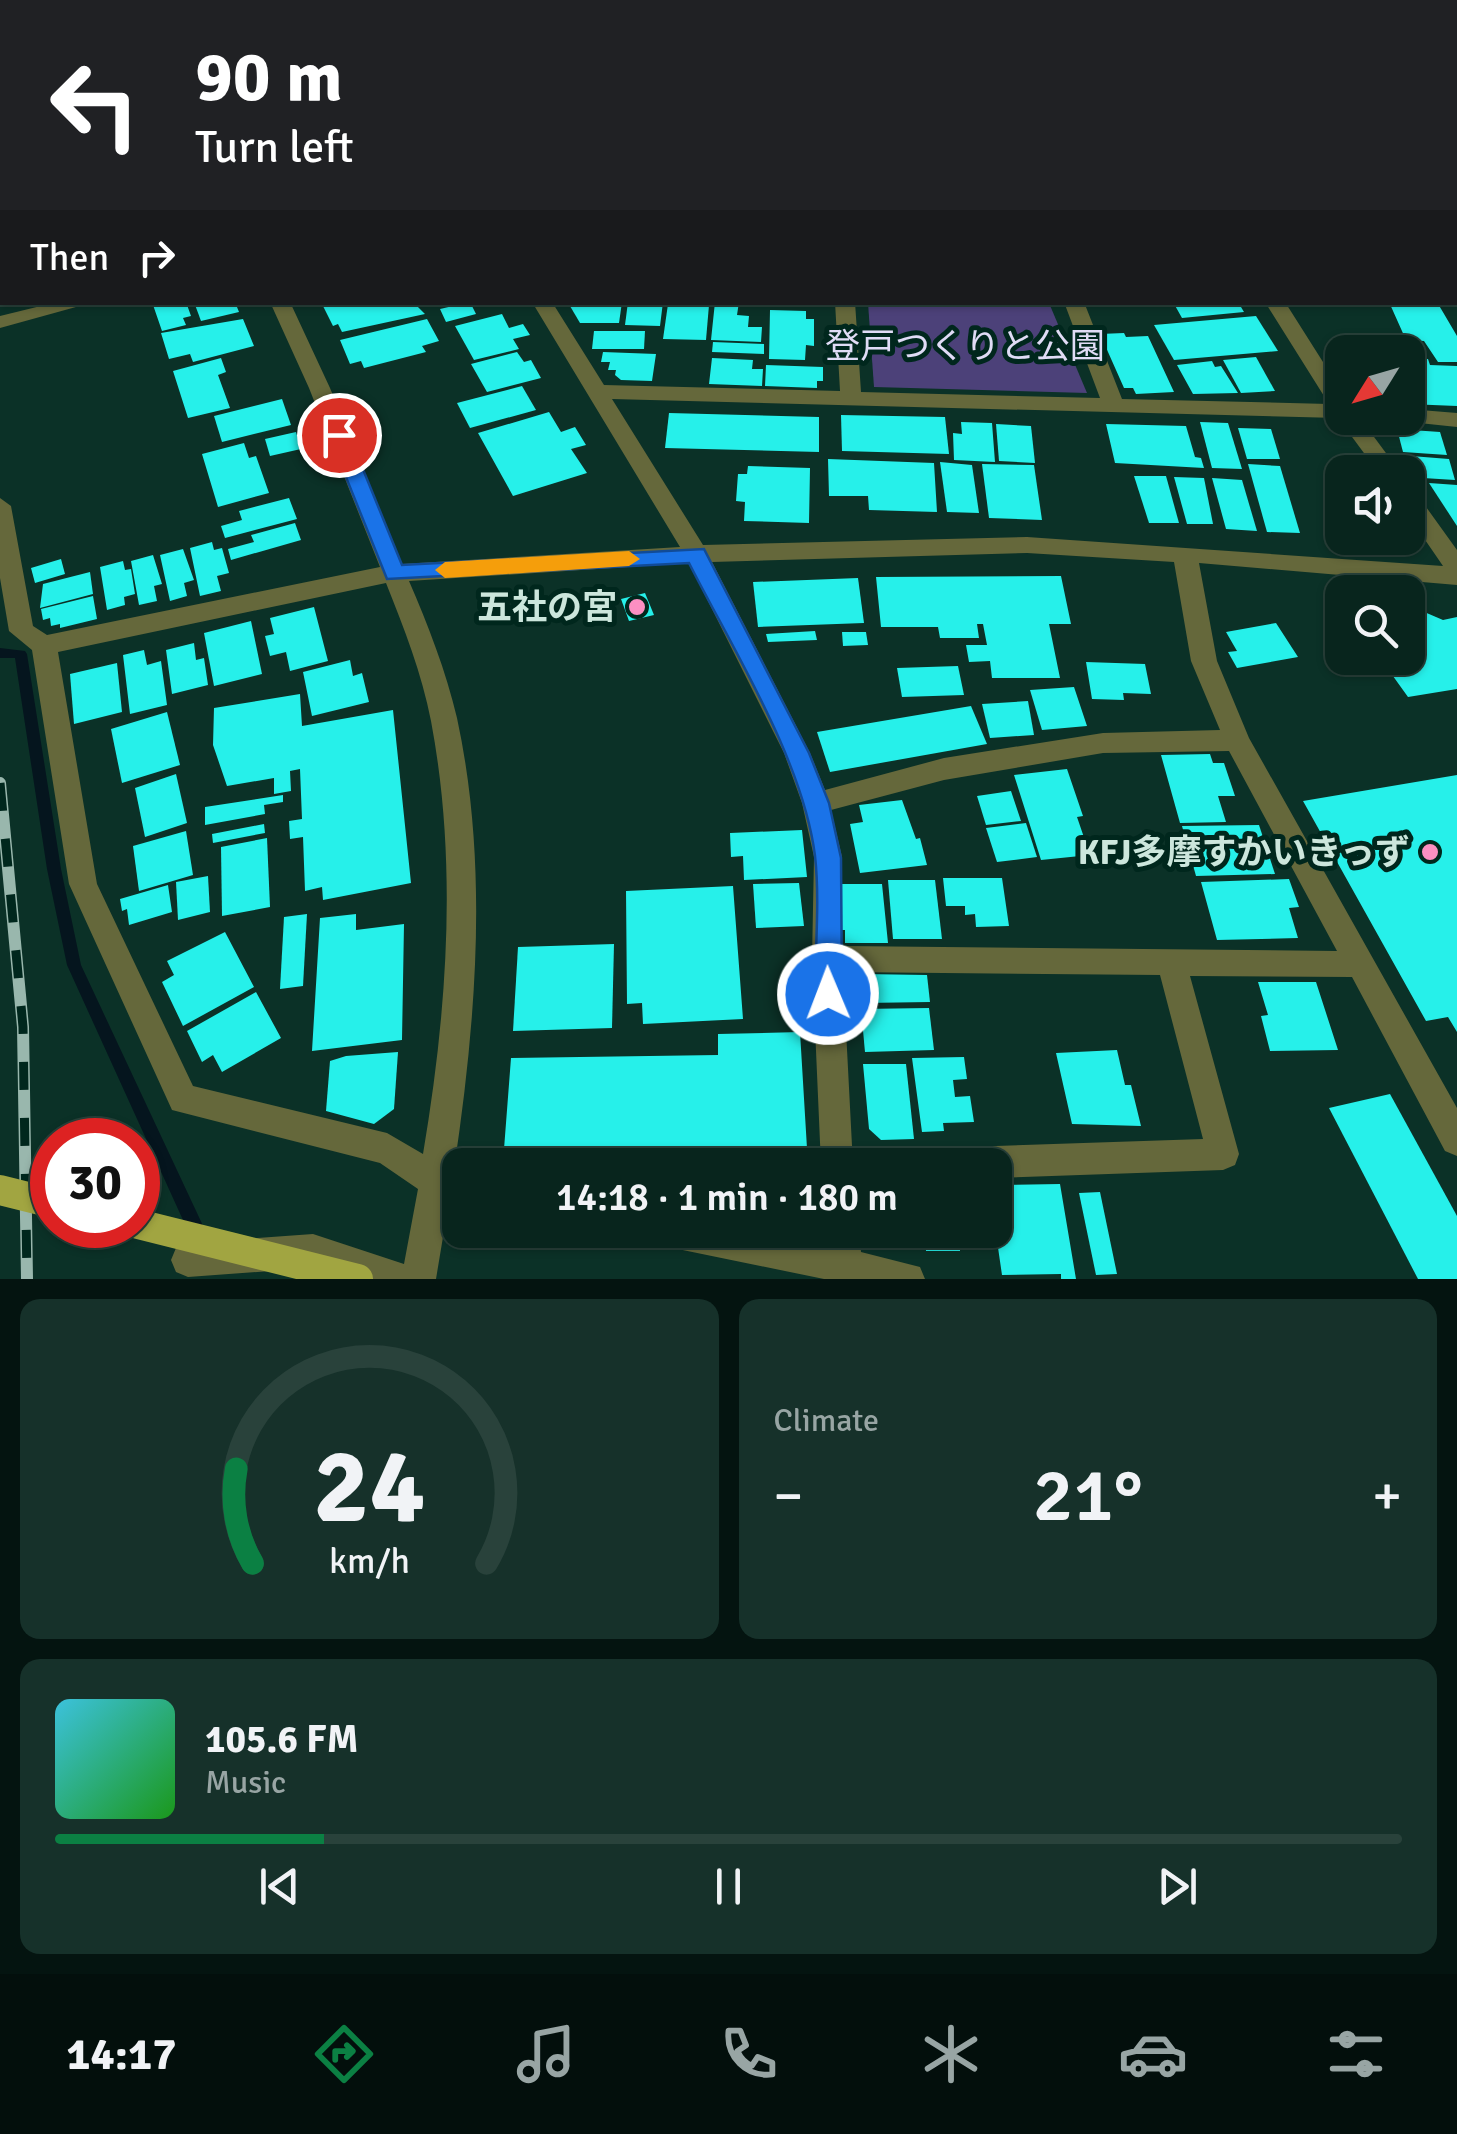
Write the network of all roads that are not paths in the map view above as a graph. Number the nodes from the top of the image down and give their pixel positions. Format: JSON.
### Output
{"nodes":[{"id":1,"x":71,"y":305,"type":"edge"},
{"id":2,"x":282,"y":305,"type":"edge"},
{"id":3,"x":544,"y":305,"type":"edge"},
{"id":4,"x":845,"y":305,"type":"edge"},
{"id":5,"x":1075,"y":305,"type":"edge"},
{"id":6,"x":1277,"y":305,"type":"edge"},
{"id":7,"x":0,"y":322,"type":"edge"},
{"id":8,"x":1325,"y":383,"type":"edge"},
{"id":9,"x":597,"y":392,"type":"junction"},
{"id":10,"x":851,"y":399,"type":"junction"},
{"id":11,"x":1114,"y":406,"type":"junction"},
{"id":12,"x":1325,"y":410,"type":"edge"},
{"id":13,"x":1425,"y":417,"type":"edge"},
{"id":14,"x":1457,"y":420,"type":"edge"},
{"id":15,"x":0,"y":506,"type":"edge"},
{"id":16,"x":1425,"y":522,"type":"edge"},
{"id":17,"x":696,"y":554,"type":"junction"},
{"id":18,"x":1186,"y":554,"type":"junction"},
{"id":19,"x":1457,"y":568,"type":"edge"},
{"id":20,"x":394,"y":573,"type":"junction"},
{"id":21,"x":1457,"y":576,"type":"edge"},
{"id":22,"x":44,"y":645,"type":"junction"},
{"id":23,"x":1237,"y":740,"type":"junction"},
{"id":24,"x":816,"y":803,"type":"junction"},
{"id":25,"x":827,"y":960,"type":"junction"},
{"id":26,"x":1171,"y":960,"type":"junction"},
{"id":27,"x":1358,"y":964,"type":"junction"},
{"id":28,"x":1457,"y":1140,"type":"edge"},
{"id":29,"x":450,"y":1148,"type":"edge"},
{"id":30,"x":836,"y":1148,"type":"edge"},
{"id":31,"x":1012,"y":1161,"type":"edge"},
{"id":32,"x":442,"y":1181,"type":"edge"},
{"id":33,"x":0,"y":1190,"type":"edge"},
{"id":34,"x":30,"y":1198,"type":"edge"},
{"id":35,"x":442,"y":1204,"type":"edge"},
{"id":36,"x":160,"y":1230,"type":"edge"},
{"id":37,"x":743,"y":1248,"type":"edge"},
{"id":38,"x":844,"y":1248,"type":"edge"},
{"id":39,"x":188,"y":1260,"type":"dead end"},
{"id":40,"x":846,"y":1273,"type":"edge"},
{"id":41,"x":358,"y":1279,"type":"edge"},
{"id":42,"x":398,"y":1279,"type":"edge"},
{"id":43,"x":420,"y":1279,"type":"edge"},
{"id":44,"x":908,"y":1279,"type":"edge"}],
"edges":[{"from":1,"to":7,"type":"street"},
{"from":2,"to":20,"type":"street"},
{"from":3,"to":9,"type":"street"},
{"from":4,"to":10,"type":"street"},
{"from":5,"to":11,"type":"street"},
{"from":6,"to":8,"type":"street"},
{"from":9,"to":10,"type":"street"},
{"from":9,"to":17,"type":"street"},
{"from":10,"to":11,"type":"street"},
{"from":11,"to":12,"type":"street"},
{"from":13,"to":14,"type":"street"},
{"from":15,"to":22,"type":"street"},
{"from":16,"to":19,"type":"street"},
{"from":17,"to":18,"type":"street"},
{"from":17,"to":20,"type":"street"},
{"from":17,"to":24,"type":"street"},
{"from":18,"to":21,"type":"street"},
{"from":18,"to":23,"type":"street"},
{"from":20,"to":22,"type":"street"},
{"from":20,"to":29,"type":"street"},
{"from":22,"to":32,"type":"street"},
{"from":23,"to":24,"type":"street"},
{"from":23,"to":27,"type":"street"},
{"from":24,"to":25,"type":"street"},
{"from":25,"to":26,"type":"street"},
{"from":25,"to":30,"type":"street"},
{"from":26,"to":27,"type":"street"},
{"from":26,"to":31,"type":"street"},
{"from":27,"to":28,"type":"street"},
{"from":33,"to":34,"type":"main road","bridge":true},
{"from":35,"to":43,"type":"street"},
{"from":36,"to":41,"type":"main road","bridge":true},
{"from":37,"to":40,"type":"street"},
{"from":38,"to":40,"type":"street"},
{"from":39,"to":42,"type":"street"},
{"from":40,"to":44,"type":"street"}]}
